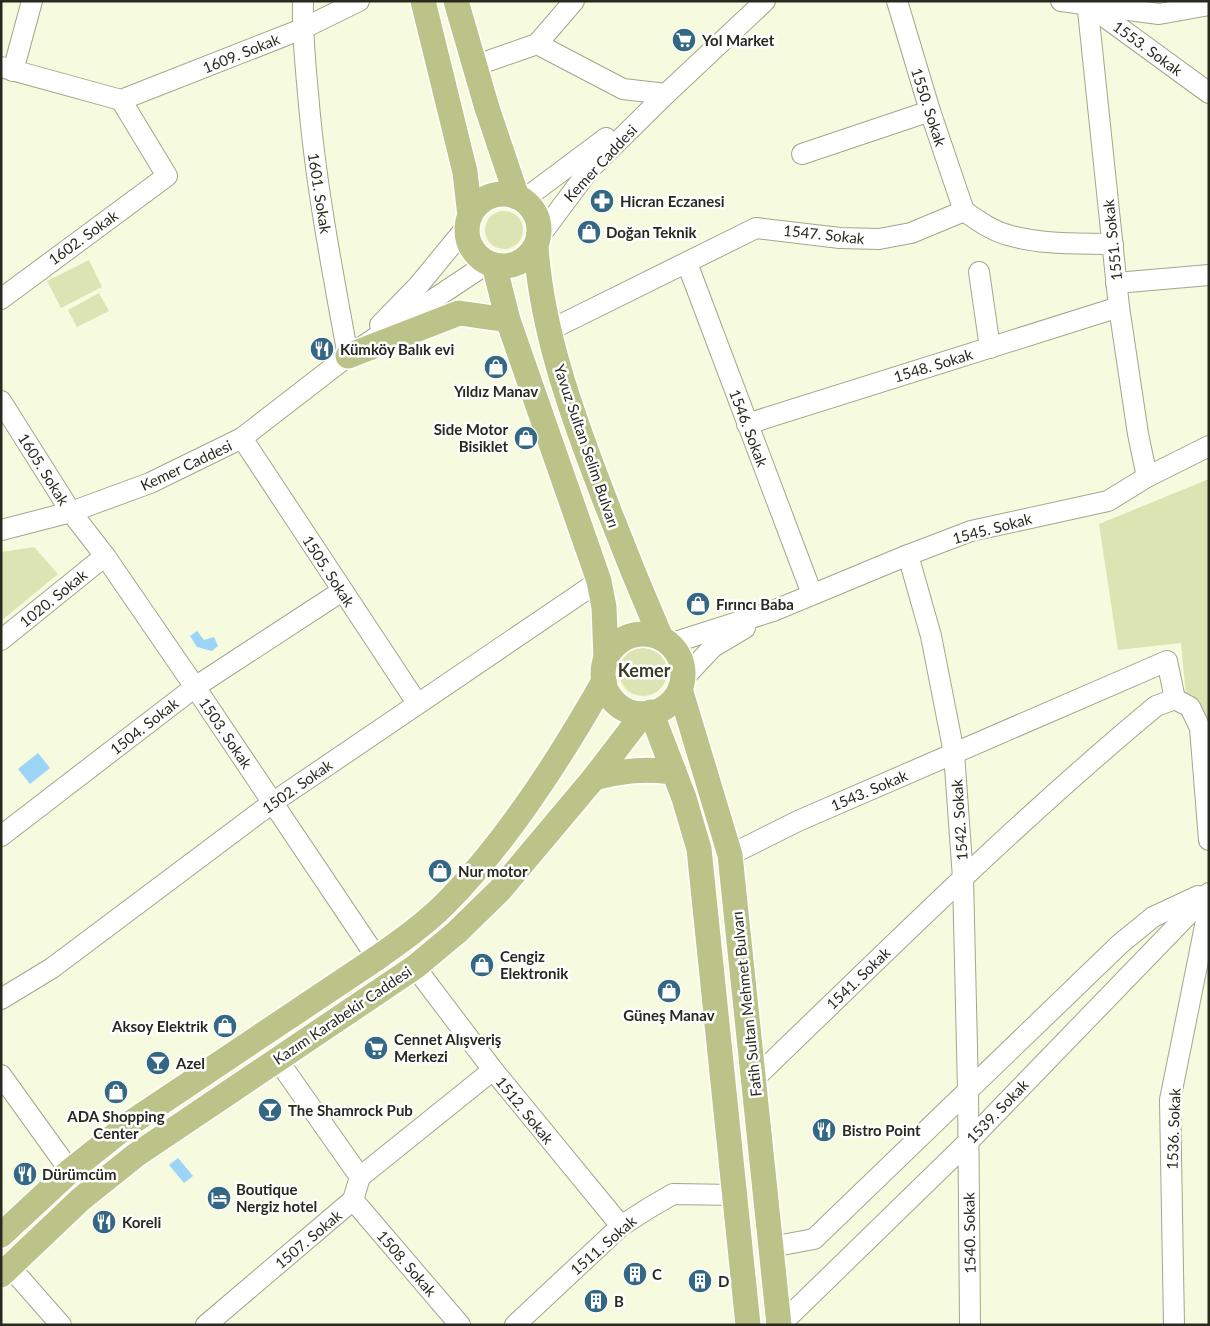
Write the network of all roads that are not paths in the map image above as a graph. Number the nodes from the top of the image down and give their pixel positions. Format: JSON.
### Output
{"nodes":[{"id":1,"x":32,"y":1,"type":"edge"},
{"id":2,"x":303,"y":1,"type":"edge"},
{"id":3,"x":359,"y":1,"type":"edge"},
{"id":4,"x":423,"y":1,"type":"edge"},
{"id":5,"x":456,"y":1,"type":"edge"},
{"id":6,"x":574,"y":1,"type":"edge"},
{"id":7,"x":765,"y":1,"type":"edge"},
{"id":8,"x":897,"y":1,"type":"edge"},
{"id":9,"x":1061,"y":1,"type":"edge"},
{"id":10,"x":1087,"y":3,"type":"edge"},
{"id":11,"x":1209,"y":5,"type":"edge"},
{"id":12,"x":302,"y":28,"type":"junction"},
{"id":13,"x":537,"y":44,"type":"junction"},
{"id":14,"x":474,"y":66,"type":"junction"},
{"id":15,"x":7,"y":69,"type":"edge"},
{"id":16,"x":1209,"y":93,"type":"edge"},
{"id":17,"x":666,"y":94,"type":"junction"},
{"id":18,"x":121,"y":100,"type":"junction"},
{"id":19,"x":930,"y":111,"type":"junction"},
{"id":20,"x":802,"y":154,"type":"dead end"},
{"id":21,"x":520,"y":199,"type":"junction"},
{"id":22,"x":964,"y":211,"type":"junction"},
{"id":23,"x":469,"y":221,"type":"junction"},
{"id":24,"x":537,"y":242,"type":"junction"},
{"id":25,"x":1113,"y":244,"type":"junction"},
{"id":26,"x":687,"y":263,"type":"junction"},
{"id":27,"x":491,"y":264,"type":"junction"},
{"id":28,"x":979,"y":272,"type":"dead end"},
{"id":29,"x":1209,"y":275,"type":"edge"},
{"id":30,"x":1116,"y":283,"type":"junction"},
{"id":31,"x":1,"y":299,"type":"edge"},
{"id":32,"x":1119,"y":307,"type":"junction"},
{"id":33,"x":508,"y":320,"type":"junction"},
{"id":34,"x":548,"y":331,"type":"junction"},
{"id":35,"x":990,"y":348,"type":"junction"},
{"id":36,"x":348,"y":356,"type":"junction"},
{"id":37,"x":1,"y":401,"type":"edge"},
{"id":38,"x":747,"y":424,"type":"junction"},
{"id":39,"x":242,"y":438,"type":"junction"},
{"id":40,"x":1209,"y":446,"type":"edge"},
{"id":41,"x":1147,"y":477,"type":"junction"},
{"id":42,"x":71,"y":512,"type":"junction"},
{"id":43,"x":1,"y":530,"type":"edge"},
{"id":44,"x":908,"y":555,"type":"junction"},
{"id":45,"x":105,"y":556,"type":"junction"},
{"id":46,"x":599,"y":581,"type":"junction"},
{"id":47,"x":342,"y":591,"type":"junction"},
{"id":48,"x":812,"y":594,"type":"junction"},
{"id":49,"x":773,"y":611,"type":"junction"},
{"id":50,"x":1,"y":640,"type":"edge"},
{"id":51,"x":665,"y":641,"type":"junction"},
{"id":52,"x":605,"y":670,"type":"junction"},
{"id":53,"x":681,"y":684,"type":"junction"},
{"id":54,"x":195,"y":687,"type":"junction"},
{"id":55,"x":1175,"y":699,"type":"junction"},
{"id":56,"x":417,"y":703,"type":"junction"},
{"id":57,"x":647,"y":713,"type":"junction"},
{"id":58,"x":954,"y":753,"type":"junction"},
{"id":59,"x":674,"y":772,"type":"junction"},
{"id":60,"x":594,"y":778,"type":"junction"},
{"id":61,"x":272,"y":803,"type":"junction"},
{"id":62,"x":1,"y":836,"type":"edge"},
{"id":63,"x":1209,"y":840,"type":"edge"},
{"id":64,"x":730,"y":855,"type":"junction"},
{"id":65,"x":963,"y":878,"type":"junction"},
{"id":66,"x":1209,"y":892,"type":"edge"},
{"id":67,"x":1209,"y":906,"type":"edge"},
{"id":68,"x":377,"y":958,"type":"junction"},
{"id":69,"x":415,"y":967,"type":"junction"},
{"id":70,"x":1,"y":999,"type":"edge"},
{"id":71,"x":277,"y":1059,"type":"junction"},
{"id":72,"x":493,"y":1070,"type":"junction"},
{"id":73,"x":1,"y":1075,"type":"edge"},
{"id":74,"x":754,"y":1079,"type":"junction"},
{"id":75,"x":968,"y":1090,"type":"junction"},
{"id":76,"x":968,"y":1142,"type":"junction"},
{"id":77,"x":70,"y":1170,"type":"junction"},
{"id":78,"x":360,"y":1177,"type":"junction"},
{"id":79,"x":734,"y":1195,"type":"junction"},
{"id":80,"x":353,"y":1200,"type":"junction"},
{"id":81,"x":621,"y":1226,"type":"junction"},
{"id":82,"x":1,"y":1235,"type":"edge"},
{"id":83,"x":771,"y":1246,"type":"junction"},
{"id":84,"x":6,"y":1271,"type":"edge"},
{"id":85,"x":61,"y":1325,"type":"edge"},
{"id":86,"x":206,"y":1325,"type":"edge"},
{"id":87,"x":460,"y":1325,"type":"edge"},
{"id":88,"x":515,"y":1325,"type":"edge"},
{"id":89,"x":748,"y":1325,"type":"edge"},
{"id":90,"x":780,"y":1325,"type":"edge"},
{"id":91,"x":970,"y":1325,"type":"edge"},
{"id":92,"x":1174,"y":1325,"type":"edge"}],
"edges":[{"from":1,"to":15,"type":"street"},
{"from":2,"to":12,"type":"street","name":"1601. Sokak"},
{"from":3,"to":12,"type":"street","name":"1609. Sokak"},
{"from":4,"to":23,"type":"main road"},
{"from":5,"to":14,"type":"main road"},
{"from":6,"to":13,"type":"street"},
{"from":7,"to":17,"type":"street","name":"Kemer Caddesi"},
{"from":8,"to":19,"type":"street","name":"1550. Sokak"},
{"from":9,"to":10,"type":"street"},
{"from":10,"to":11,"type":"street"},
{"from":10,"to":16,"type":"street","name":"1553. Sokak"},
{"from":10,"to":25,"type":"street","name":"1551. Sokak"},
{"from":12,"to":18,"type":"street","name":"1609. Sokak"},
{"from":12,"to":36,"type":"street","name":"1601. Sokak"},
{"from":13,"to":14,"type":"street"},
{"from":13,"to":17,"type":"street"},
{"from":14,"to":21,"type":"main road"},
{"from":15,"to":18,"type":"street"},
{"from":17,"to":21,"type":"street","name":"Kemer Caddesi"},
{"from":17,"to":24,"type":"street","name":"Kemer Caddesi"},
{"from":18,"to":31,"type":"street","name":"1602. Sokak"},
{"from":19,"to":20,"type":"street"},
{"from":19,"to":22,"type":"street","name":"1550. Sokak"},
{"from":21,"to":23,"type":"main road"},
{"from":21,"to":24,"type":"main road"},
{"from":22,"to":25,"type":"street"},
{"from":22,"to":26,"type":"street","name":"1547. Sokak"},
{"from":23,"to":27,"type":"main road"},
{"from":23,"to":36,"type":"street","name":"Kemer Caddesi"},
{"from":24,"to":27,"type":"main road"},
{"from":24,"to":34,"type":"main road","name":"Yavuz Sultan Selim Bulvarı"},
{"from":25,"to":30,"type":"street","name":"1551. Sokak"},
{"from":26,"to":34,"type":"street","name":"1547. Sokak"},
{"from":26,"to":38,"type":"street","name":"1546. Sokak"},
{"from":27,"to":33,"type":"main road"},
{"from":27,"to":36,"type":"street","name":"Kemer Caddesi"},
{"from":28,"to":35,"type":"street"},
{"from":29,"to":30,"type":"street"},
{"from":30,"to":32,"type":"street","name":"1551. Sokak"},
{"from":32,"to":35,"type":"street","name":"1548. Sokak"},
{"from":32,"to":41,"type":"street","name":"1551. Sokak"},
{"from":33,"to":36,"type":"main road"},
{"from":33,"to":46,"type":"main road"},
{"from":34,"to":51,"type":"main road","name":"Yavuz Sultan Selim Bulvarı"},
{"from":35,"to":38,"type":"street","name":"1548. Sokak"},
{"from":36,"to":39,"type":"street","name":"Kemer Caddesi"},
{"from":37,"to":42,"type":"street","name":"1605. Sokak"},
{"from":38,"to":48,"type":"street","name":"1546. Sokak"},
{"from":39,"to":42,"type":"street","name":"Kemer Caddesi"},
{"from":39,"to":47,"type":"street","name":"1505. Sokak"},
{"from":40,"to":41,"type":"street","name":"1545. Sokak"},
{"from":41,"to":44,"type":"street","name":"1545. Sokak"},
{"from":42,"to":43,"type":"street","name":"Kemer Caddesi"},
{"from":42,"to":45,"type":"street","name":"1503. Sokak"},
{"from":44,"to":48,"type":"street","name":"1545. Sokak"},
{"from":44,"to":58,"type":"street","name":"1542. Sokak"},
{"from":45,"to":50,"type":"street","name":"1020. Sokak"},
{"from":45,"to":54,"type":"street","name":"1503. Sokak"},
{"from":46,"to":52,"type":"main road"},
{"from":46,"to":56,"type":"street","name":"1502. Sokak"},
{"from":47,"to":54,"type":"street","name":"1504. Sokak"},
{"from":47,"to":56,"type":"street","name":"1505. Sokak"},
{"from":48,"to":49,"type":"street","name":"1545. Sokak"},
{"from":49,"to":51,"type":"street"},
{"from":49,"to":53,"type":"street"},
{"from":51,"to":52,"type":"main road"},
{"from":51,"to":53,"type":"main road"},
{"from":52,"to":57,"type":"main road"},
{"from":52,"to":68,"type":"main road","name":"Kazım Karabekir Caddesi"},
{"from":53,"to":57,"type":"main road"},
{"from":53,"to":64,"type":"main road","name":"Fatih Sultan Mehmet Bulvarı"},
{"from":54,"to":61,"type":"street","name":"1503. Sokak"},
{"from":54,"to":62,"type":"street","name":"1504. Sokak"},
{"from":55,"to":58,"type":"street","name":"1543. Sokak"},
{"from":55,"to":63,"type":"street"},
{"from":55,"to":65,"type":"street","name":"1541. Sokak"},
{"from":56,"to":61,"type":"street","name":"1502. Sokak"},
{"from":57,"to":59,"type":"main road","name":"Fatih Sultan Mehmet Bulvarı"},
{"from":57,"to":60,"type":"main road","name":"Kazım Karabekir Caddesi"},
{"from":58,"to":64,"type":"street","name":"1543. Sokak"},
{"from":58,"to":65,"type":"street","name":"1542. Sokak"},
{"from":59,"to":60,"type":"main road"},
{"from":59,"to":79,"type":"main road","name":"Fatih Sultan Mehmet Bulvarı"},
{"from":60,"to":69,"type":"main road","name":"Kazım Karabekir Caddesi"},
{"from":61,"to":68,"type":"street","name":"1503. Sokak"},
{"from":61,"to":70,"type":"street","name":"1502. Sokak"},
{"from":64,"to":74,"type":"main road","name":"Fatih Sultan Mehmet Bulvarı"},
{"from":65,"to":74,"type":"street","name":"1541. Sokak"},
{"from":65,"to":75,"type":"street","name":"1542. Sokak"},
{"from":66,"to":75,"type":"street","name":"1539. Sokak"},
{"from":66,"to":76,"type":"street","name":"1539. Sokak"},
{"from":67,"to":92,"type":"street","name":"1536. Sokak"},
{"from":68,"to":77,"type":"main road","name":"Kazım Karabekir Caddesi"},
{"from":69,"to":71,"type":"main road","name":"Kazım Karabekir Caddesi"},
{"from":69,"to":72,"type":"street","name":"1512. Sokak"},
{"from":71,"to":78,"type":"street"},
{"from":71,"to":84,"type":"main road","name":"Kazım Karabekir Caddesi"},
{"from":72,"to":78,"type":"street"},
{"from":72,"to":81,"type":"street","name":"1512. Sokak"},
{"from":73,"to":77,"type":"street"},
{"from":74,"to":83,"type":"main road","name":"Fatih Sultan Mehmet Bulvarı"},
{"from":75,"to":76,"type":"street","name":"1542. Sokak"},
{"from":75,"to":83,"type":"street","name":"1539. Sokak"},
{"from":76,"to":90,"type":"street","name":"1539. Sokak"},
{"from":76,"to":91,"type":"street","name":"1540. Sokak"},
{"from":77,"to":82,"type":"main road","name":"Kazım Karabekir Caddesi"},
{"from":78,"to":80,"type":"street","name":"1507. Sokak"},
{"from":79,"to":81,"type":"street","name":"1511. Sokak"},
{"from":79,"to":89,"type":"main road","name":"Fatih Sultan Mehmet Bulvarı"},
{"from":80,"to":86,"type":"street","name":"1507. Sokak"},
{"from":80,"to":87,"type":"street","name":"1508. Sokak"},
{"from":81,"to":88,"type":"street","name":"1511. Sokak"},
{"from":83,"to":90,"type":"main road","name":"Fatih Sultan Mehmet Bulvarı"},
{"from":84,"to":85,"type":"street"}]}
